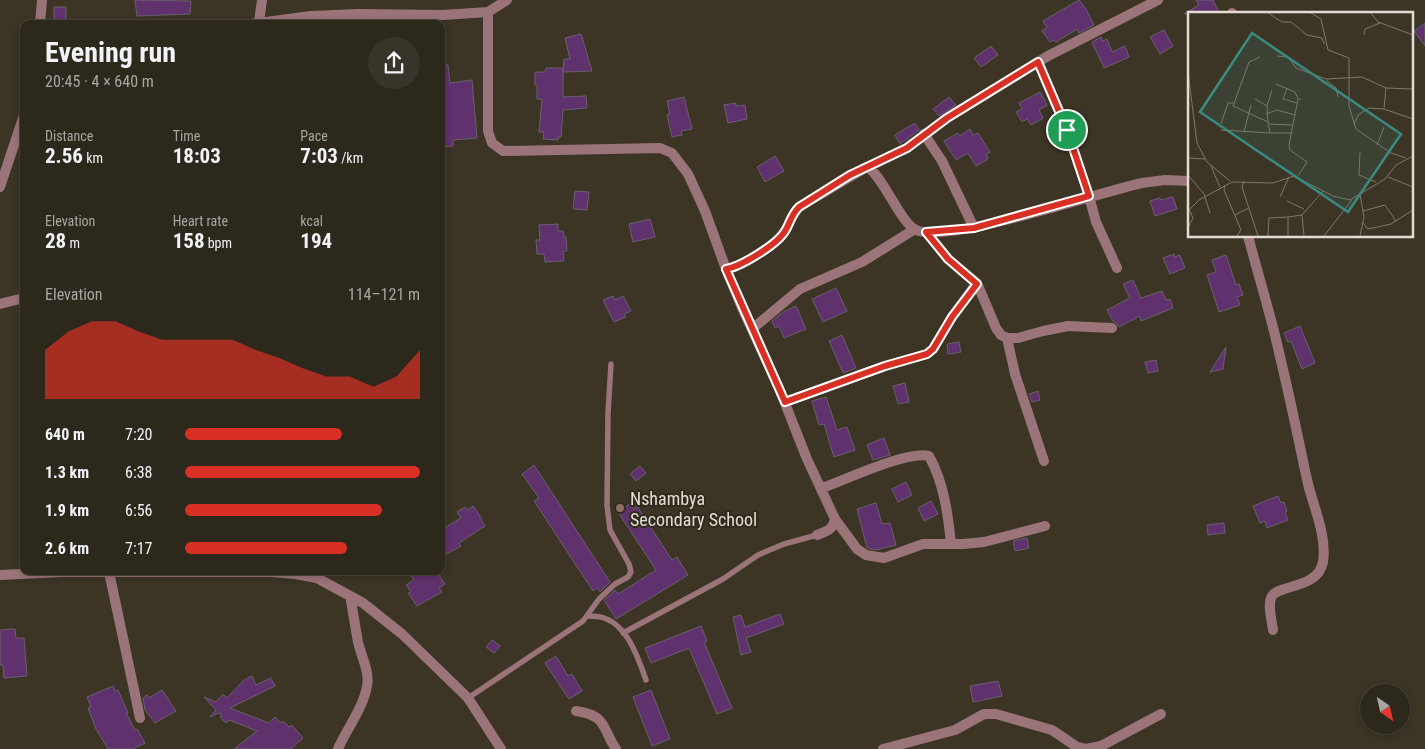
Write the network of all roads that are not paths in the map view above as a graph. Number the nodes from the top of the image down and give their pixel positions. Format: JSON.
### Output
{"nodes":[{"id":1,"x":42,"y":0,"type":"edge"},
{"id":2,"x":262,"y":0,"type":"edge"},
{"id":3,"x":507,"y":0,"type":"edge"},
{"id":4,"x":1158,"y":0,"type":"edge"},
{"id":5,"x":488,"y":12,"type":"junction"},
{"id":6,"x":40,"y":20,"type":"edge"},
{"id":7,"x":256,"y":20,"type":"edge"},
{"id":8,"x":290,"y":20,"type":"edge"},
{"id":9,"x":1038,"y":62,"type":"junction"},
{"id":10,"x":20,"y":125,"type":"edge"},
{"id":11,"x":924,"y":134,"type":"junction"},
{"id":12,"x":3,"y":166,"type":"edge"},
{"id":13,"x":868,"y":167,"type":"junction"},
{"id":14,"x":1188,"y":181,"type":"edge"},
{"id":15,"x":0,"y":187,"type":"edge"},
{"id":16,"x":1089,"y":196,"type":"junction"},
{"id":17,"x":974,"y":228,"type":"junction"},
{"id":18,"x":915,"y":230,"type":"junction"},
{"id":19,"x":926,"y":232,"type":"junction"},
{"id":20,"x":1249,"y":238,"type":"edge"},
{"id":21,"x":1117,"y":268,"type":"dead end"},
{"id":22,"x":726,"y":269,"type":"junction"},
{"id":23,"x":977,"y":284,"type":"junction"},
{"id":24,"x":20,"y":299,"type":"edge"},
{"id":25,"x":0,"y":304,"type":"edge"},
{"id":26,"x":1112,"y":328,"type":"dead end"},
{"id":27,"x":752,"y":329,"type":"junction"},
{"id":28,"x":1007,"y":338,"type":"junction"},
{"id":29,"x":611,"y":364,"type":"dead end"},
{"id":30,"x":785,"y":402,"type":"junction"},
{"id":31,"x":1044,"y":461,"type":"dead end"},
{"id":32,"x":822,"y":488,"type":"junction"},
{"id":33,"x":835,"y":519,"type":"junction"},
{"id":34,"x":1045,"y":526,"type":"dead end"},
{"id":35,"x":817,"y":535,"type":"joint"},
{"id":36,"x":951,"y":544,"type":"junction"},
{"id":37,"x":20,"y":574,"type":"edge"},
{"id":38,"x":0,"y":575,"type":"edge"},
{"id":39,"x":109,"y":575,"type":"edge"},
{"id":40,"x":300,"y":575,"type":"edge"},
{"id":41,"x":350,"y":596,"type":"junction"},
{"id":42,"x":588,"y":616,"type":"junction"},
{"id":43,"x":1273,"y":630,"type":"dead end"},
{"id":44,"x":623,"y":633,"type":"junction"},
{"id":45,"x":646,"y":680,"type":"dead end"},
{"id":46,"x":468,"y":698,"type":"junction"},
{"id":47,"x":576,"y":711,"type":"dead end"},
{"id":48,"x":1161,"y":714,"type":"dead end"},
{"id":49,"x":140,"y":718,"type":"dead end"},
{"id":50,"x":338,"y":749,"type":"edge"},
{"id":51,"x":501,"y":749,"type":"edge"},
{"id":52,"x":616,"y":749,"type":"edge"},
{"id":53,"x":883,"y":749,"type":"edge"},
{"id":54,"x":1086,"y":749,"type":"edge"}],
"edges":[{"from":1,"to":6,"type":"street"},
{"from":2,"to":7,"type":"street"},
{"from":3,"to":5,"type":"street"},
{"from":4,"to":9,"type":"street"},
{"from":5,"to":8,"type":"street"},
{"from":5,"to":22,"type":"street"},
{"from":9,"to":11,"type":"street"},
{"from":9,"to":16,"type":"street"},
{"from":10,"to":12,"type":"street"},
{"from":11,"to":13,"type":"street"},
{"from":11,"to":17,"type":"street"},
{"from":12,"to":15,"type":"street"},
{"from":13,"to":18,"type":"street"},
{"from":13,"to":22,"type":"street"},
{"from":14,"to":16,"type":"street"},
{"from":16,"to":17,"type":"street"},
{"from":16,"to":21,"type":"street"},
{"from":17,"to":19,"type":"street"},
{"from":18,"to":19,"type":"street"},
{"from":18,"to":27,"type":"street"},
{"from":19,"to":23,"type":"street"},
{"from":20,"to":43,"type":"street"},
{"from":22,"to":27,"type":"street"},
{"from":23,"to":28,"type":"street"},
{"from":23,"to":30,"type":"street"},
{"from":24,"to":25,"type":"street"},
{"from":26,"to":28,"type":"street"},
{"from":27,"to":30,"type":"street"},
{"from":28,"to":31,"type":"street"},
{"from":29,"to":42,"type":"lane"},
{"from":30,"to":32,"type":"street"},
{"from":32,"to":33,"type":"street"},
{"from":32,"to":36,"type":"street"},
{"from":33,"to":35,"type":"street"},
{"from":33,"to":36,"type":"street"},
{"from":34,"to":36,"type":"street"},
{"from":35,"to":44,"type":"lane"},
{"from":37,"to":38,"type":"street"},
{"from":39,"to":49,"type":"street"},
{"from":40,"to":41,"type":"street"},
{"from":41,"to":46,"type":"street"},
{"from":41,"to":50,"type":"street"},
{"from":42,"to":44,"type":"lane"},
{"from":42,"to":46,"type":"lane"},
{"from":44,"to":45,"type":"lane"},
{"from":46,"to":51,"type":"street"},
{"from":47,"to":52,"type":"street"},
{"from":48,"to":54,"type":"street"},
{"from":53,"to":54,"type":"street"}]}
